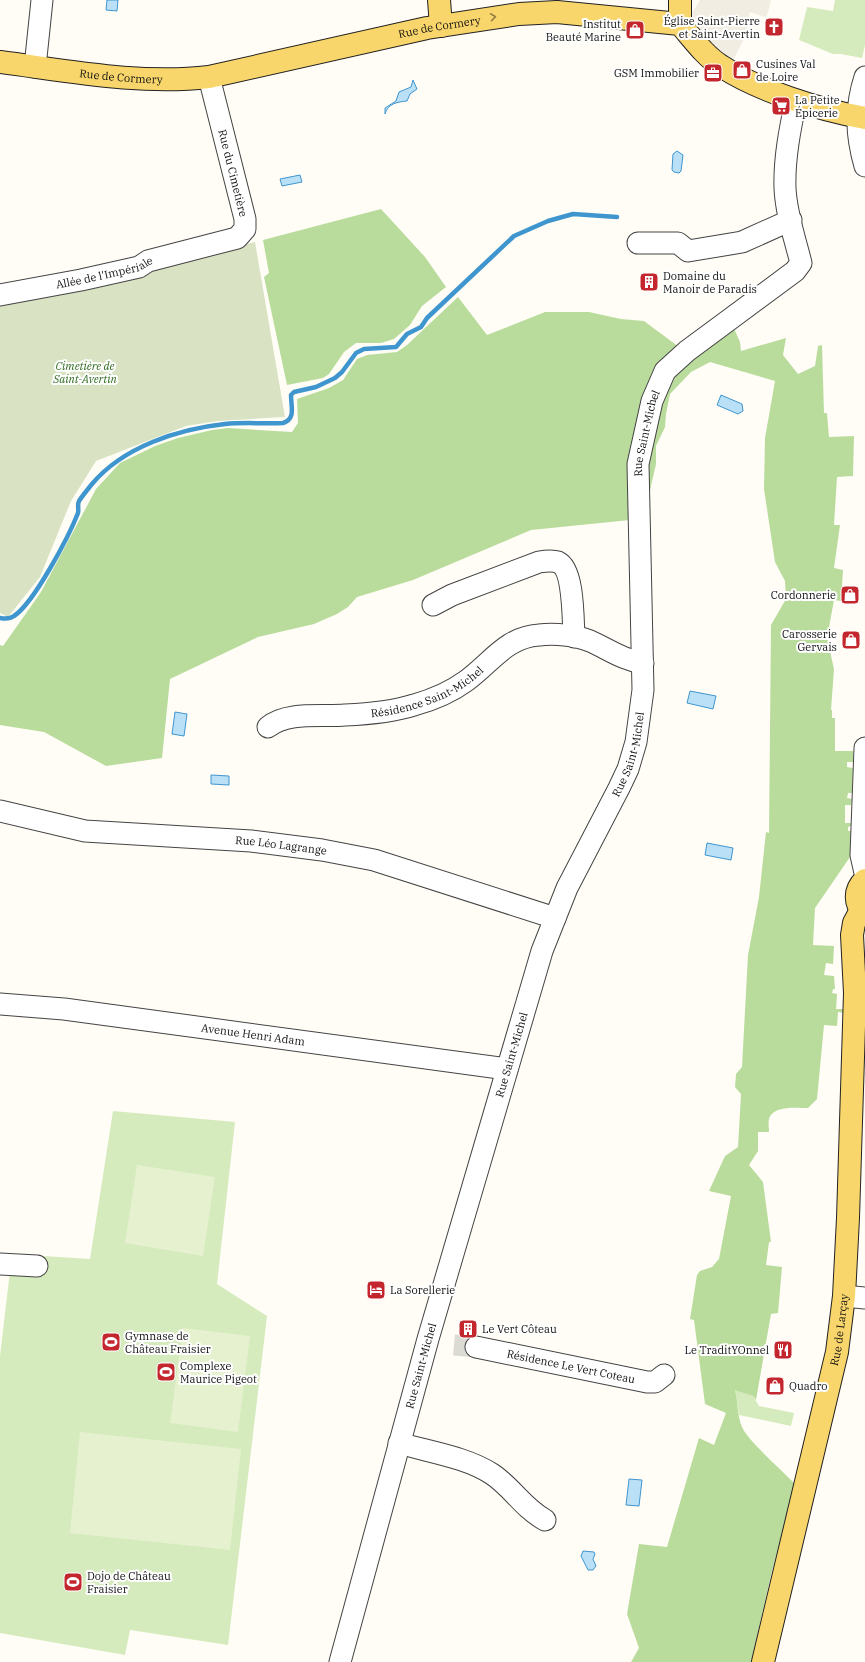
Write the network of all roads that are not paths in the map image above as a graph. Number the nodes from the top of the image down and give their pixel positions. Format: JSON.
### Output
{"nodes":[{"id":1,"x":42,"y":0,"type":"edge"},
{"id":2,"x":439,"y":0,"type":"edge"},
{"id":3,"x":682,"y":8,"type":"edge"},
{"id":4,"x":441,"y":26,"type":"junction"},
{"id":5,"x":0,"y":62,"type":"edge"},
{"id":6,"x":35,"y":67,"type":"junction"},
{"id":7,"x":209,"y":77,"type":"junction"},
{"id":8,"x":865,"y":77,"type":"edge"},
{"id":9,"x":796,"y":100,"type":"junction"},
{"id":10,"x":861,"y":117,"type":"edge"},
{"id":11,"x":865,"y":166,"type":"edge"},
{"id":12,"x":791,"y":220,"type":"junction"},
{"id":13,"x":638,"y":243,"type":"dead end"},
{"id":14,"x":208,"y":244,"type":"joint"},
{"id":15,"x":0,"y":295,"type":"edge"},
{"id":16,"x":433,"y":605,"type":"dead end"},
{"id":17,"x":574,"y":637,"type":"junction"},
{"id":18,"x":643,"y":663,"type":"junction"},
{"id":19,"x":268,"y":727,"type":"dead end"},
{"id":20,"x":865,"y":748,"type":"edge"},
{"id":21,"x":0,"y":811,"type":"edge"},
{"id":22,"x":865,"y":874,"type":"edge"},
{"id":23,"x":865,"y":880,"type":"edge"},
{"id":24,"x":863,"y":912,"type":"edge"},
{"id":25,"x":555,"y":918,"type":"junction"},
{"id":26,"x":865,"y":951,"type":"edge"},
{"id":27,"x":854,"y":989,"type":"junction"},
{"id":28,"x":0,"y":1004,"type":"edge"},
{"id":29,"x":507,"y":1069,"type":"junction"},
{"id":30,"x":0,"y":1264,"type":"edge"},
{"id":31,"x":37,"y":1266,"type":"dead end"},
{"id":32,"x":855,"y":1297,"type":"edge"},
{"id":33,"x":476,"y":1347,"type":"tunnel mouth"},
{"id":34,"x":664,"y":1375,"type":"dead end"},
{"id":35,"x":399,"y":1443,"type":"junction"},
{"id":36,"x":545,"y":1520,"type":"dead end"},
{"id":37,"x":340,"y":1662,"type":"edge"},
{"id":38,"x":763,"y":1662,"type":"edge"}],
"edges":[{"from":1,"to":6,"type":"street"},
{"from":2,"to":4,"type":"main road"},
{"from":4,"to":3,"type":"main road","name":"Rue de Cormery","one_way":true},
{"from":3,"to":9,"type":"main road","name":"Rue de Cormery"},
{"from":4,"to":7,"type":"main road","name":"Rue de Cormery"},
{"from":5,"to":6,"type":"main road","name":"Rue de Cormery"},
{"from":6,"to":7,"type":"main road","name":"Rue de Cormery"},
{"from":7,"to":14,"type":"street","name":"Rue du Cimetière"},
{"from":8,"to":10,"type":"street"},
{"from":9,"to":10,"type":"main road","name":"Rue de Cormery"},
{"from":9,"to":12,"type":"street","name":"Rue Saint-Michel"},
{"from":10,"to":11,"type":"street"},
{"from":12,"to":13,"type":"street"},
{"from":12,"to":18,"type":"street","name":"Rue Saint-Michel"},
{"from":14,"to":15,"type":"street","name":"Allée de l'Impériale"},
{"from":16,"to":17,"type":"street"},
{"from":17,"to":18,"type":"street","name":"Résidence Saint-Michel"},
{"from":17,"to":19,"type":"street","name":"Résidence Saint-Michel"},
{"from":18,"to":25,"type":"street","name":"Rue Saint-Michel"},
{"from":20,"to":22,"type":"street"},
{"from":21,"to":25,"type":"street","name":"Rue Léo Lagrange"},
{"from":23,"to":24,"type":"main road"},
{"from":24,"to":27,"type":"main road"},
{"from":25,"to":29,"type":"street","name":"Rue Saint-Michel"},
{"from":26,"to":27,"type":"main road"},
{"from":27,"to":32,"type":"main road","name":"Rue de Larçay"},
{"from":28,"to":29,"type":"street","name":"Avenue Henri Adam"},
{"from":29,"to":35,"type":"street","name":"Rue Saint-Michel"},
{"from":30,"to":31,"type":"street"},
{"from":32,"to":38,"type":"main road","name":"Rue de Larçay"},
{"from":33,"to":34,"type":"street","name":"Résidence Le Vert Coteau"},
{"from":35,"to":36,"type":"street"},
{"from":35,"to":37,"type":"street","name":"Rue Saint-Michel"}]}
